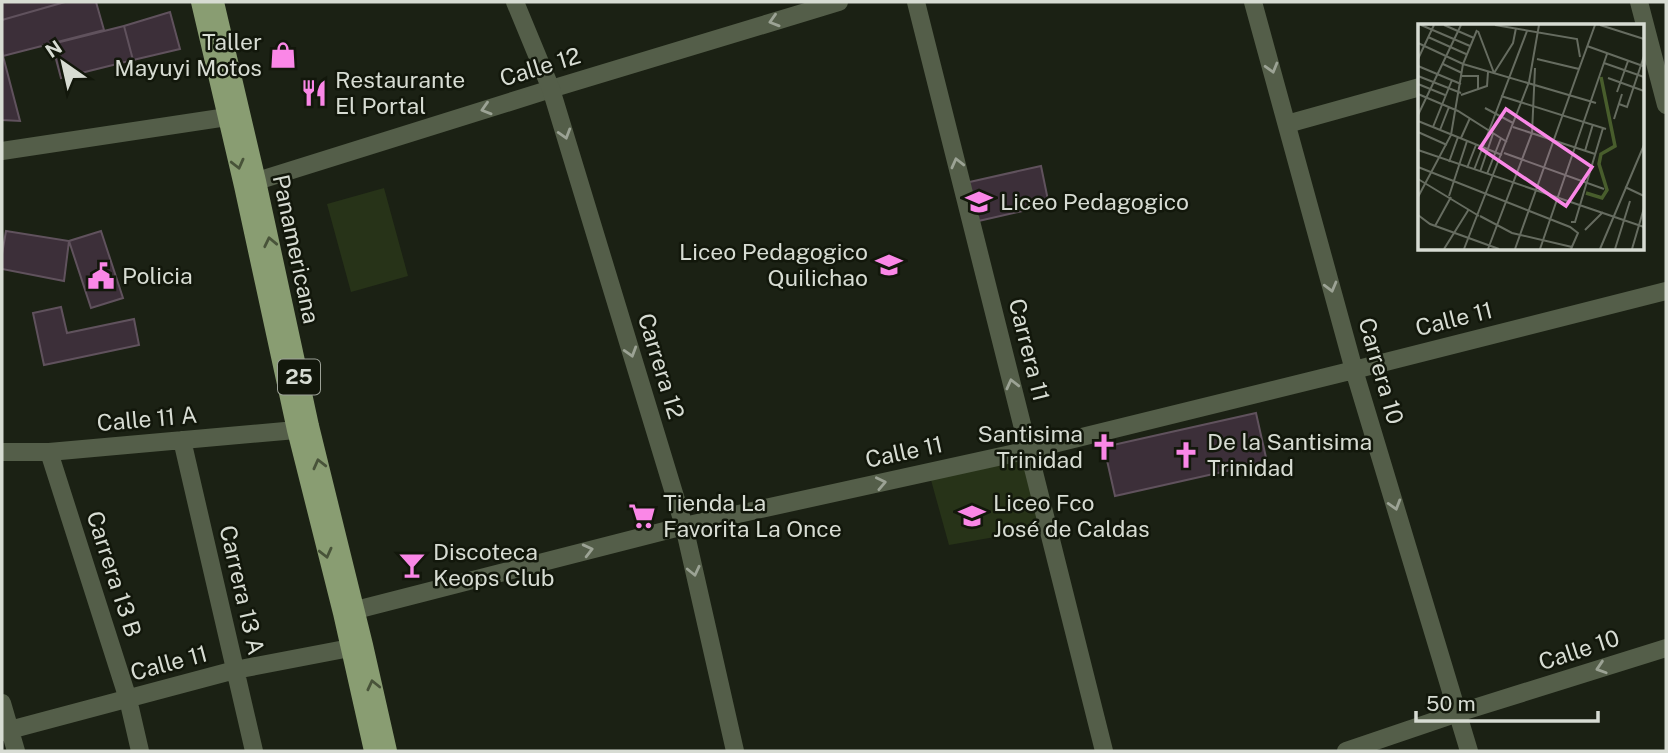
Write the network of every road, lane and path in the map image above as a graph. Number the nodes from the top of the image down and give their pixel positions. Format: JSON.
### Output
{"nodes":[{"id":1,"x":200,"y":2,"type":"edge"},
{"id":2,"x":215,"y":2,"type":"edge"},
{"id":3,"x":515,"y":2,"type":"edge"},
{"id":4,"x":839,"y":2,"type":"edge"},
{"id":5,"x":916,"y":2,"type":"edge"},
{"id":6,"x":1253,"y":2,"type":"edge"},
{"id":7,"x":1639,"y":2,"type":"edge"},
{"id":8,"x":1418,"y":87,"type":"edge"},
{"id":9,"x":551,"y":89,"type":"junction"},
{"id":10,"x":1666,"y":105,"type":"edge"},
{"id":11,"x":227,"y":117,"type":"junction"},
{"id":12,"x":1287,"y":124,"type":"junction"},
{"id":13,"x":2,"y":151,"type":"edge"},
{"id":14,"x":257,"y":181,"type":"junction"},
{"id":15,"x":1666,"y":291,"type":"edge"},
{"id":16,"x":1354,"y":370,"type":"junction"},
{"id":17,"x":296,"y":430,"type":"junction"},
{"id":18,"x":182,"y":440,"type":"junction"},
{"id":19,"x":1029,"y":450,"type":"junction"},
{"id":20,"x":2,"y":452,"type":"edge"},
{"id":21,"x":49,"y":452,"type":"junction"},
{"id":22,"x":684,"y":526,"type":"junction"},
{"id":23,"x":356,"y":610,"type":"junction"},
{"id":24,"x":350,"y":648,"type":"junction"},
{"id":25,"x":1666,"y":648,"type":"edge"},
{"id":26,"x":235,"y":670,"type":"junction"},
{"id":27,"x":128,"y":699,"type":"junction"},
{"id":28,"x":2,"y":703,"type":"edge"},
{"id":29,"x":1458,"y":713,"type":"junction"},
{"id":30,"x":6,"y":731,"type":"edge"},
{"id":31,"x":16,"y":751,"type":"edge"},
{"id":32,"x":140,"y":751,"type":"edge"},
{"id":33,"x":254,"y":751,"type":"edge"},
{"id":34,"x":373,"y":751,"type":"edge"},
{"id":35,"x":388,"y":751,"type":"edge"},
{"id":36,"x":735,"y":751,"type":"edge"},
{"id":37,"x":1104,"y":751,"type":"edge"},
{"id":38,"x":1346,"y":751,"type":"edge"},
{"id":39,"x":1469,"y":751,"type":"edge"}],
"edges":[{"from":1,"to":11,"type":"main road","name":"Panamericana","number":"25"},
{"from":2,"to":14,"type":"main road","name":"Panamericana","number":"25"},
{"from":3,"to":9,"type":"street","name":"Carrera 12"},
{"from":4,"to":9,"type":"street","name":"Calle 12","one_way":true},
{"from":19,"to":5,"type":"street","name":"Carrera 11","one_way":true},
{"from":6,"to":12,"type":"street","name":"Carrera 10","one_way":true},
{"from":7,"to":10,"type":"street"},
{"from":8,"to":12,"type":"street"},
{"from":9,"to":14,"type":"street","name":"Calle 12","one_way":true},
{"from":9,"to":22,"type":"street","name":"Carrera 12","one_way":true},
{"from":11,"to":13,"type":"street"},
{"from":11,"to":17,"type":"main road","name":"Panamericana","number":"25","one_way":true},
{"from":12,"to":16,"type":"street","name":"Carrera 10","one_way":true},
{"from":23,"to":14,"type":"main road","name":"Panamericana","number":"25","one_way":true},
{"from":15,"to":16,"type":"street","name":"Calle 11"},
{"from":16,"to":19,"type":"street","name":"Calle 11"},
{"from":16,"to":29,"type":"street","name":"Carrera 10","one_way":true},
{"from":17,"to":18,"type":"street","name":"Calle 11 A"},
{"from":17,"to":24,"type":"main road","name":"Panamericana","number":"25","one_way":true},
{"from":18,"to":21,"type":"street","name":"Calle 11 A"},
{"from":18,"to":26,"type":"street","name":"Carrera 13 A"},
{"from":22,"to":19,"type":"street","name":"Calle 11","one_way":true},
{"from":19,"to":37,"type":"street","name":"Carrera 11"},
{"from":20,"to":21,"type":"street","name":"Calle 11 A"},
{"from":21,"to":27,"type":"street","name":"Carrera 13 B"},
{"from":23,"to":22,"type":"street","name":"Calle 11","one_way":true},
{"from":22,"to":36,"type":"street","name":"Carrera 12","one_way":true},
{"from":35,"to":23,"type":"main road","name":"Panamericana","number":"25","one_way":true},
{"from":24,"to":26,"type":"street","name":"Calle 11"},
{"from":24,"to":34,"type":"main road","name":"Panamericana","number":"25"},
{"from":25,"to":29,"type":"street","name":"Calle 10","one_way":true},
{"from":26,"to":27,"type":"street","name":"Calle 11"},
{"from":26,"to":33,"type":"street","name":"Carrera 13 A"},
{"from":27,"to":30,"type":"street","name":"Calle 11"},
{"from":27,"to":32,"type":"street","name":"Carrera 13 B"},
{"from":28,"to":30,"type":"street"},
{"from":29,"to":38,"type":"street","name":"Calle 10"},
{"from":29,"to":39,"type":"street","name":"Carrera 10"},
{"from":30,"to":31,"type":"street"}]}
